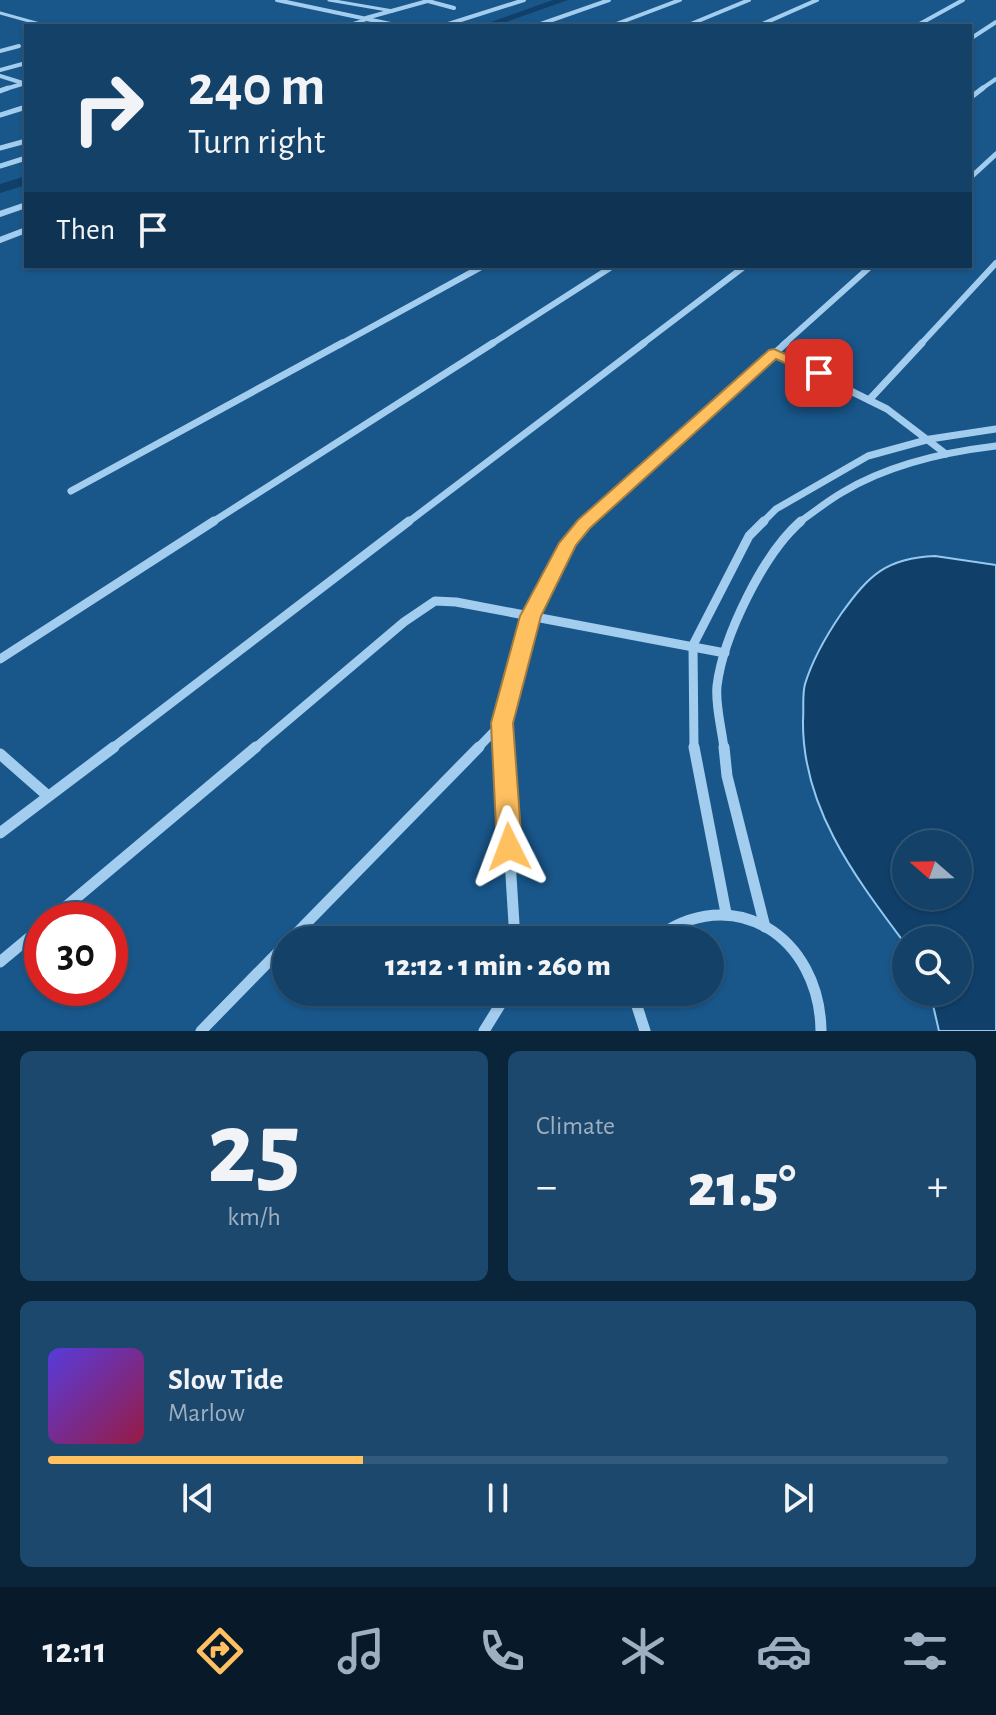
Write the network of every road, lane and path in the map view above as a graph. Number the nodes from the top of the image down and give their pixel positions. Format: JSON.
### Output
{"nodes":[{"id":1,"x":277,"y":0,"type":"edge"},
{"id":2,"x":329,"y":0,"type":"edge"},
{"id":3,"x":429,"y":0,"type":"edge"},
{"id":4,"x":524,"y":0,"type":"edge"},
{"id":5,"x":609,"y":0,"type":"edge"},
{"id":6,"x":680,"y":0,"type":"edge"},
{"id":7,"x":749,"y":0,"type":"edge"},
{"id":8,"x":817,"y":0,"type":"edge"},
{"id":9,"x":963,"y":0,"type":"edge"},
{"id":10,"x":454,"y":8,"type":"dead end"},
{"id":11,"x":393,"y":11,"type":"junction"},
{"id":12,"x":0,"y":13,"type":"edge"},
{"id":13,"x":366,"y":19,"type":"junction"},
{"id":14,"x":996,"y":22,"type":"edge"},
{"id":15,"x":40,"y":24,"type":"edge"},
{"id":16,"x":351,"y":24,"type":"edge"},
{"id":17,"x":390,"y":24,"type":"edge"},
{"id":18,"x":448,"y":24,"type":"edge"},
{"id":19,"x":541,"y":24,"type":"edge"},
{"id":20,"x":616,"y":24,"type":"edge"},
{"id":21,"x":691,"y":24,"type":"edge"},
{"id":22,"x":763,"y":24,"type":"edge"},
{"id":23,"x":920,"y":24,"type":"edge"},
{"id":24,"x":972,"y":38,"type":"edge"},
{"id":25,"x":19,"y":46,"type":"dead end"},
{"id":26,"x":0,"y":51,"type":"edge"},
{"id":27,"x":24,"y":64,"type":"edge"},
{"id":28,"x":0,"y":73,"type":"edge"},
{"id":29,"x":996,"y":79,"type":"edge"},
{"id":30,"x":24,"y":82,"type":"edge"},
{"id":31,"x":24,"y":84,"type":"edge"},
{"id":32,"x":972,"y":89,"type":"edge"},
{"id":33,"x":0,"y":91,"type":"edge"},
{"id":34,"x":979,"y":91,"type":"junction"},
{"id":35,"x":972,"y":96,"type":"edge"},
{"id":36,"x":24,"y":108,"type":"edge"},
{"id":37,"x":0,"y":115,"type":"edge"},
{"id":38,"x":24,"y":142,"type":"edge"},
{"id":39,"x":0,"y":148,"type":"edge"},
{"id":40,"x":996,"y":154,"type":"edge"},
{"id":41,"x":24,"y":159,"type":"edge"},
{"id":42,"x":0,"y":166,"type":"edge"},
{"id":43,"x":972,"y":176,"type":"edge"},
{"id":44,"x":24,"y":206,"type":"edge"},
{"id":45,"x":0,"y":214,"type":"edge"},
{"id":46,"x":24,"y":231,"type":"edge"},
{"id":47,"x":0,"y":240,"type":"edge"},
{"id":48,"x":996,"y":263,"type":"edge"},
{"id":49,"x":479,"y":268,"type":"edge"},
{"id":50,"x":610,"y":268,"type":"edge"},
{"id":51,"x":742,"y":268,"type":"edge"},
{"id":52,"x":869,"y":268,"type":"edge"},
{"id":53,"x":774,"y":353,"type":"junction"},
{"id":54,"x":869,"y":400,"type":"junction"},
{"id":55,"x":996,"y":429,"type":"edge"},
{"id":56,"x":930,"y":439,"type":"junction"},
{"id":57,"x":996,"y":446,"type":"edge"},
{"id":58,"x":946,"y":454,"type":"junction"},
{"id":59,"x":71,"y":491,"type":"dead end"},
{"id":60,"x":531,"y":616,"type":"junction"},
{"id":61,"x":693,"y":645,"type":"junction"},
{"id":62,"x":725,"y":653,"type":"junction"},
{"id":63,"x":0,"y":659,"type":"edge"},
{"id":64,"x":502,"y":723,"type":"junction"},
{"id":65,"x":0,"y":754,"type":"edge"},
{"id":66,"x":48,"y":796,"type":"junction"},
{"id":67,"x":0,"y":833,"type":"edge"},
{"id":68,"x":71,"y":902,"type":"edge"},
{"id":69,"x":726,"y":913,"type":"junction"},
{"id":70,"x":304,"y":926,"type":"edge"},
{"id":71,"x":514,"y":926,"type":"edge"},
{"id":72,"x":668,"y":926,"type":"edge"},
{"id":73,"x":765,"y":927,"type":"junction"},
{"id":74,"x":24,"y":942,"type":"edge"},
{"id":75,"x":272,"y":958,"type":"edge"},
{"id":76,"x":0,"y":962,"type":"edge"},
{"id":77,"x":499,"y":1006,"type":"edge"},
{"id":78,"x":637,"y":1006,"type":"edge"},
{"id":79,"x":201,"y":1031,"type":"edge"},
{"id":80,"x":484,"y":1031,"type":"edge"},
{"id":81,"x":645,"y":1031,"type":"edge"},
{"id":82,"x":821,"y":1031,"type":"edge"}],
"edges":[{"from":1,"to":13,"type":"street"},
{"from":2,"to":11,"type":"lane"},
{"from":3,"to":10,"type":"street"},
{"from":3,"to":11,"type":"street"},
{"from":4,"to":18,"type":"street"},
{"from":5,"to":19,"type":"street"},
{"from":6,"to":20,"type":"street"},
{"from":7,"to":21,"type":"street"},
{"from":8,"to":22,"type":"street"},
{"from":9,"to":23,"type":"street"},
{"from":11,"to":13,"type":"street"},
{"from":12,"to":15,"type":"lane"},
{"from":13,"to":16,"type":"lane"},
{"from":13,"to":17,"type":"street"},
{"from":14,"to":24,"type":"street"},
{"from":25,"to":26,"type":"street"},
{"from":27,"to":28,"type":"street"},
{"from":28,"to":30,"type":"street"},
{"from":29,"to":34,"type":"street"},
{"from":31,"to":33,"type":"street"},
{"from":32,"to":34,"type":"street"},
{"from":34,"to":35,"type":"street"},
{"from":36,"to":37,"type":"street"},
{"from":38,"to":39,"type":"street"},
{"from":40,"to":43,"type":"street"},
{"from":41,"to":42,"type":"street"},
{"from":44,"to":45,"type":"street"},
{"from":46,"to":47,"type":"street"},
{"from":48,"to":54,"type":"street"},
{"from":49,"to":59,"type":"street"},
{"from":50,"to":63,"type":"street"},
{"from":51,"to":66,"type":"street"},
{"from":52,"to":53,"type":"street"},
{"from":53,"to":54,"type":"street"},
{"from":53,"to":60,"type":"street"},
{"from":54,"to":56,"type":"street"},
{"from":55,"to":56,"type":"street"},
{"from":56,"to":58,"type":"street"},
{"from":56,"to":61,"type":"street"},
{"from":57,"to":58,"type":"street"},
{"from":58,"to":62,"type":"street"},
{"from":60,"to":61,"type":"street"},
{"from":60,"to":64,"type":"street"},
{"from":60,"to":68,"type":"street"},
{"from":61,"to":62,"type":"street"},
{"from":61,"to":69,"type":"street"},
{"from":62,"to":73,"type":"street"},
{"from":64,"to":70,"type":"street"},
{"from":64,"to":71,"type":"street"},
{"from":65,"to":66,"type":"street"},
{"from":66,"to":67,"type":"street"},
{"from":69,"to":72,"type":"street"},
{"from":69,"to":73,"type":"street"},
{"from":73,"to":82,"type":"street"},
{"from":74,"to":76,"type":"street"},
{"from":75,"to":79,"type":"street"},
{"from":77,"to":80,"type":"street"},
{"from":78,"to":81,"type":"street"}]}
